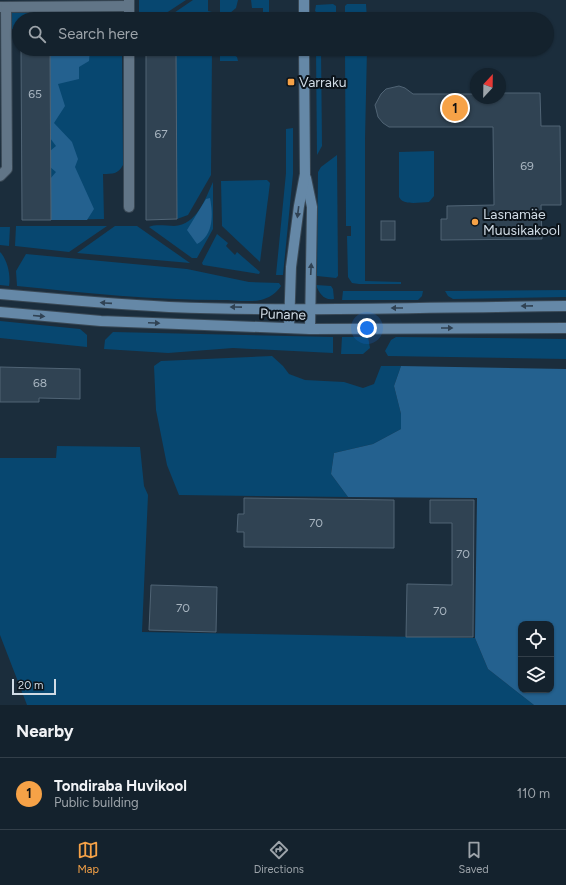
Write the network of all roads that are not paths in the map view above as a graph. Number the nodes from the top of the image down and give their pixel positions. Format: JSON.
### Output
{"nodes":[{"id":1,"x":304,"y":0,"type":"edge"},
{"id":2,"x":129,"y":3,"type":"edge"},
{"id":3,"x":3,"y":7,"type":"edge"},
{"id":4,"x":304,"y":12,"type":"edge"},
{"id":5,"x":129,"y":56,"type":"edge"},
{"id":6,"x":304,"y":56,"type":"edge"},
{"id":7,"x":305,"y":174,"type":"junction"},
{"id":8,"x":0,"y":176,"type":"edge"},
{"id":9,"x":129,"y":207,"type":"dead end"},
{"id":10,"x":0,"y":294,"type":"edge"},
{"id":11,"x":566,"y":306,"type":"edge"},
{"id":12,"x":289,"y":308,"type":"junction"},
{"id":13,"x":310,"y":308,"type":"junction"},
{"id":14,"x":0,"y":312,"type":"edge"},
{"id":15,"x":289,"y":328,"type":"junction"},
{"id":16,"x":566,"y":328,"type":"edge"},
{"id":17,"x":310,"y":329,"type":"junction"}],
"edges":[{"from":1,"to":4,"type":"main road"},
{"from":2,"to":3,"type":"street"},
{"from":3,"to":8,"type":"street"},
{"from":5,"to":9,"type":"street"},
{"from":6,"to":7,"type":"main road"},
{"from":7,"to":12,"type":"main road","one_way":true},
{"from":13,"to":7,"type":"main road","one_way":true},
{"from":12,"to":10,"type":"main road","name":"Punane","one_way":true},
{"from":11,"to":13,"type":"main road","name":"Punane","one_way":true},
{"from":12,"to":13,"type":"main road","name":"Punane"},
{"from":12,"to":15,"type":"main road"},
{"from":13,"to":17,"type":"main road"},
{"from":14,"to":15,"type":"main road","name":"Punane","one_way":true},
{"from":15,"to":17,"type":"main road","name":"Punane"},
{"from":17,"to":16,"type":"main road","name":"Punane","one_way":true}]}
